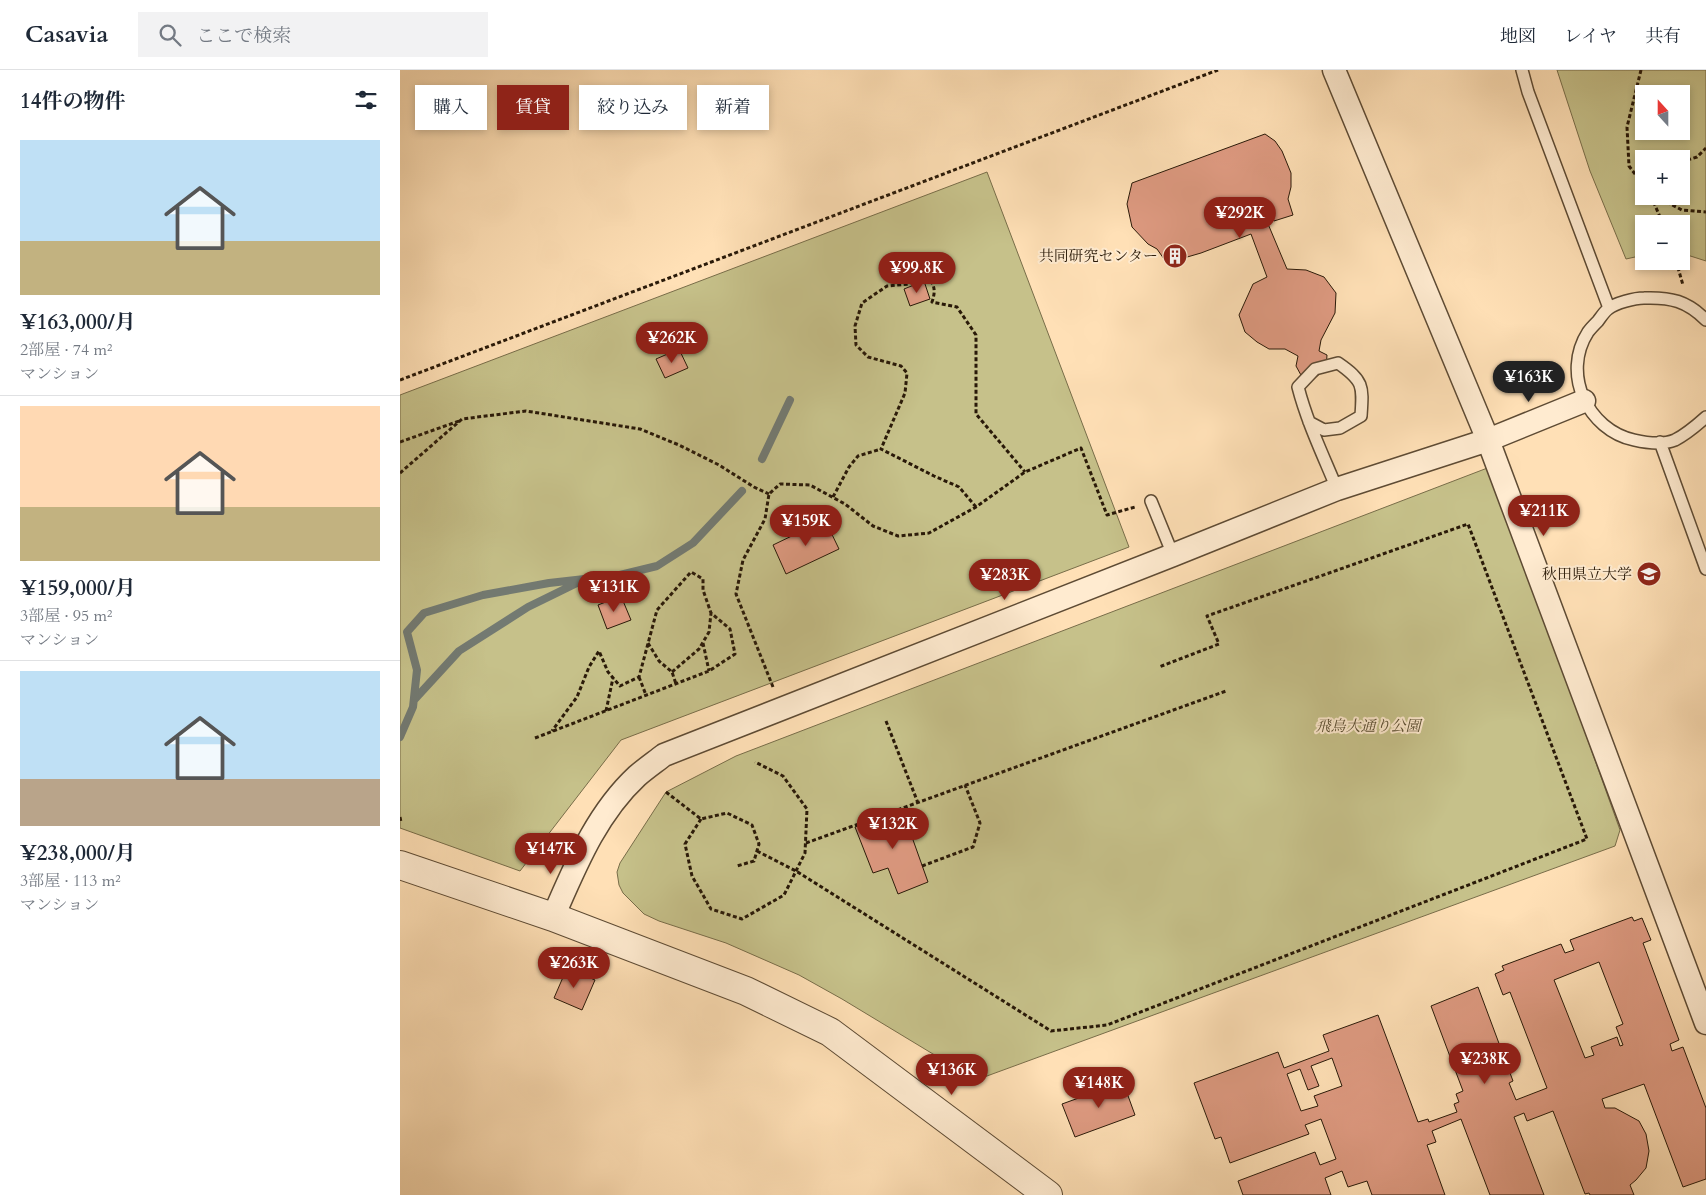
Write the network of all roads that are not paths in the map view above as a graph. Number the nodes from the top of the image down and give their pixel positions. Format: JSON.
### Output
{"nodes":[{"id":1,"x":1334,"y":70,"type":"edge"},
{"id":2,"x":1522,"y":70,"type":"edge"},
{"id":3,"x":1609,"y":308,"type":"junction"},
{"id":4,"x":1706,"y":320,"type":"edge"},
{"id":5,"x":1584,"y":401,"type":"junction"},
{"id":6,"x":1706,"y":417,"type":"edge"},
{"id":7,"x":1309,"y":422,"type":"junction"},
{"id":8,"x":1488,"y":440,"type":"junction"},
{"id":9,"x":1660,"y":442,"type":"junction"},
{"id":10,"x":1337,"y":489,"type":"junction"},
{"id":11,"x":1151,"y":501,"type":"dead end"},
{"id":12,"x":1173,"y":555,"type":"junction"},
{"id":13,"x":1706,"y":569,"type":"edge"},
{"id":14,"x":400,"y":865,"type":"edge"},
{"id":15,"x":553,"y":917,"type":"junction"},
{"id":16,"x":1706,"y":1023,"type":"edge"},
{"id":17,"x":1048,"y":1195,"type":"edge"}],
"edges":[{"from":1,"to":8,"type":"street"},
{"from":2,"to":3,"type":"lane"},
{"from":3,"to":4,"type":"lane"},
{"from":3,"to":5,"type":"lane"},
{"from":5,"to":8,"type":"street"},
{"from":5,"to":9,"type":"lane"},
{"from":6,"to":9,"type":"lane"},
{"from":7,"to":7,"type":"lane"},
{"from":7,"to":10,"type":"lane"},
{"from":8,"to":10,"type":"street"},
{"from":8,"to":16,"type":"street"},
{"from":9,"to":13,"type":"lane"},
{"from":10,"to":12,"type":"street"},
{"from":11,"to":12,"type":"lane"},
{"from":12,"to":15,"type":"street"},
{"from":14,"to":15,"type":"street"},
{"from":15,"to":17,"type":"street"}]}
